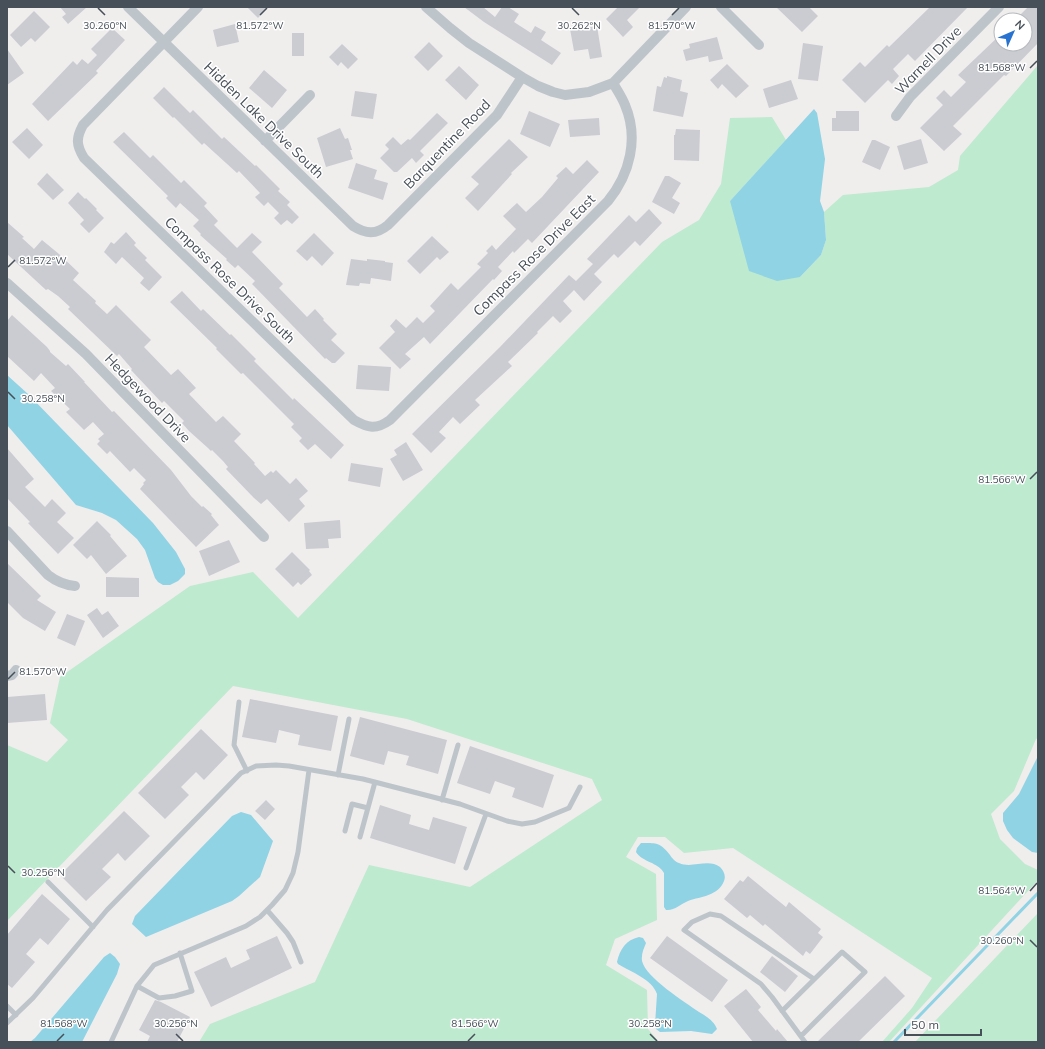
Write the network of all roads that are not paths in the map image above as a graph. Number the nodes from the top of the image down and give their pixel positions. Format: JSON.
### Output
{"nodes":[{"id":1,"x":128,"y":7,"type":"edge"},
{"id":2,"x":198,"y":7,"type":"edge"},
{"id":3,"x":426,"y":7,"type":"edge"},
{"id":4,"x":686,"y":7,"type":"edge"},
{"id":5,"x":721,"y":7,"type":"edge"},
{"id":6,"x":999,"y":7,"type":"edge"},
{"id":7,"x":164,"y":42,"type":"junction"},
{"id":8,"x":759,"y":45,"type":"dead end"},
{"id":9,"x":522,"y":77,"type":"junction"},
{"id":10,"x":613,"y":82,"type":"junction"},
{"id":11,"x":310,"y":95,"type":"dead end"},
{"id":12,"x":896,"y":116,"type":"dead end"},
{"id":13,"x":265,"y":141,"type":"junction"},
{"id":14,"x":388,"y":225,"type":"joint"},
{"id":15,"x":7,"y":283,"type":"edge"},
{"id":16,"x":390,"y":420,"type":"joint"},
{"id":17,"x":7,"y":531,"type":"edge"},
{"id":18,"x":264,"y":537,"type":"dead end"},
{"id":19,"x":75,"y":586,"type":"dead end"},
{"id":20,"x":16,"y":670,"type":"dead end"},
{"id":21,"x":7,"y":676,"type":"edge"},
{"id":22,"x":239,"y":702,"type":"dead end"},
{"id":23,"x":349,"y":719,"type":"dead end"},
{"id":24,"x":458,"y":745,"type":"dead end"},
{"id":25,"x":309,"y":770,"type":"junction"},
{"id":26,"x":247,"y":771,"type":"junction"},
{"id":27,"x":338,"y":775,"type":"junction"},
{"id":28,"x":375,"y":782,"type":"junction"},
{"id":29,"x":580,"y":787,"type":"dead end"},
{"id":30,"x":442,"y":800,"type":"junction"},
{"id":31,"x":368,"y":808,"type":"junction"},
{"id":32,"x":486,"y":814,"type":"junction"},
{"id":33,"x":345,"y":831,"type":"dead end"},
{"id":34,"x":360,"y":837,"type":"dead end"},
{"id":35,"x":466,"y":868,"type":"dead end"},
{"id":36,"x":48,"y":882,"type":"dead end"},
{"id":37,"x":267,"y":910,"type":"junction"},
{"id":38,"x":93,"y":927,"type":"junction"},
{"id":39,"x":180,"y":953,"type":"junction"},
{"id":40,"x":301,"y":962,"type":"dead end"},
{"id":41,"x":814,"y":979,"type":"junction"},
{"id":42,"x":137,"y":986,"type":"junction"},
{"id":43,"x":7,"y":1006,"type":"edge"},
{"id":44,"x":782,"y":1010,"type":"junction"},
{"id":45,"x":16,"y":1015,"type":"junction"},
{"id":46,"x":7,"y":1023,"type":"edge"},
{"id":47,"x":801,"y":1036,"type":"junction"},
{"id":48,"x":111,"y":1042,"type":"edge"},
{"id":49,"x":805,"y":1042,"type":"edge"}],
"edges":[{"from":1,"to":7,"type":"street","name":"Hidden Lake Drive South"},
{"from":2,"to":7,"type":"street"},
{"from":3,"to":9,"type":"street"},
{"from":4,"to":10,"type":"street"},
{"from":5,"to":8,"type":"street"},
{"from":6,"to":12,"type":"street","name":"Warnell Drive"},
{"from":7,"to":13,"type":"street","name":"Hidden Lake Drive South"},
{"from":7,"to":16,"type":"street","name":"Compass Rose Drive South"},
{"from":9,"to":10,"type":"street"},
{"from":9,"to":14,"type":"street","name":"Barquentine Road"},
{"from":10,"to":16,"type":"street","name":"Compass Rose Drive East"},
{"from":11,"to":13,"type":"street"},
{"from":13,"to":14,"type":"street","name":"Hidden Lake Drive South"},
{"from":15,"to":18,"type":"street","name":"Hedgewood Drive"},
{"from":17,"to":19,"type":"street"},
{"from":20,"to":21,"type":"street"},
{"from":22,"to":26,"type":"lane"},
{"from":23,"to":27,"type":"lane"},
{"from":24,"to":30,"type":"lane"},
{"from":25,"to":26,"type":"lane"},
{"from":25,"to":27,"type":"lane"},
{"from":25,"to":37,"type":"lane"},
{"from":26,"to":38,"type":"lane"},
{"from":27,"to":28,"type":"lane"},
{"from":28,"to":30,"type":"lane"},
{"from":28,"to":31,"type":"lane"},
{"from":29,"to":32,"type":"lane"},
{"from":30,"to":32,"type":"lane"},
{"from":31,"to":33,"type":"lane"},
{"from":31,"to":34,"type":"lane"},
{"from":32,"to":35,"type":"lane"},
{"from":36,"to":38,"type":"lane"},
{"from":37,"to":39,"type":"lane"},
{"from":37,"to":40,"type":"lane"},
{"from":38,"to":45,"type":"lane"},
{"from":39,"to":42,"type":"lane"},
{"from":39,"to":42,"type":"lane"},
{"from":41,"to":44,"type":"lane"},
{"from":41,"to":44,"type":"lane"},
{"from":41,"to":47,"type":"lane"},
{"from":42,"to":48,"type":"lane"},
{"from":43,"to":45,"type":"lane"},
{"from":44,"to":47,"type":"lane"},
{"from":45,"to":46,"type":"lane"},
{"from":47,"to":49,"type":"lane"}]}
